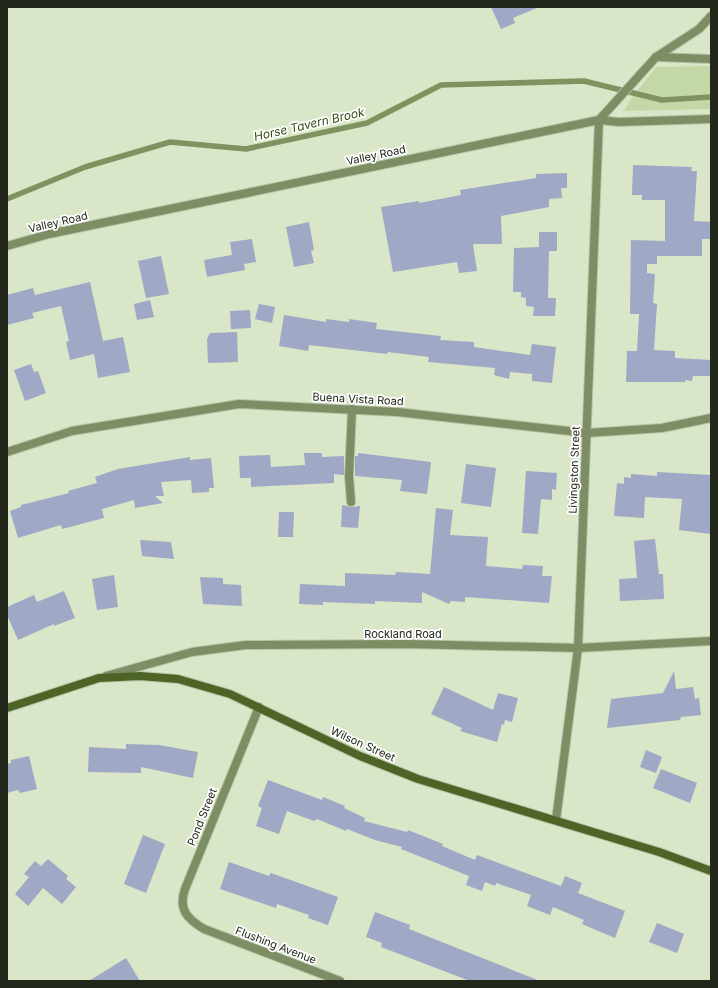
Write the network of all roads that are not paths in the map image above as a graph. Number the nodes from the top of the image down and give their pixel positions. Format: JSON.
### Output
{"nodes":[{"id":1,"x":711,"y":16,"type":"edge"},
{"id":2,"x":656,"y":57,"type":"junction"},
{"id":3,"x":711,"y":59,"type":"edge"},
{"id":4,"x":711,"y":119,"type":"edge"},
{"id":5,"x":599,"y":120,"type":"junction"},
{"id":6,"x":7,"y":246,"type":"edge"},
{"id":7,"x":352,"y":409,"type":"junction"},
{"id":8,"x":711,"y":418,"type":"edge"},
{"id":9,"x":587,"y":433,"type":"junction"},
{"id":10,"x":7,"y":452,"type":"edge"},
{"id":11,"x":351,"y":502,"type":"dead end"},
{"id":12,"x":711,"y":641,"type":"edge"},
{"id":13,"x":578,"y":648,"type":"junction"},
{"id":14,"x":99,"y":678,"type":"junction"},
{"id":15,"x":259,"y":706,"type":"junction"},
{"id":16,"x":7,"y":708,"type":"edge"},
{"id":17,"x":556,"y":820,"type":"junction"},
{"id":18,"x":711,"y":871,"type":"edge"},
{"id":19,"x":204,"y":929,"type":"joint"},
{"id":20,"x":340,"y":981,"type":"edge"}],
"edges":[{"from":1,"to":2,"type":"street"},
{"from":2,"to":3,"type":"street"},
{"from":2,"to":5,"type":"street"},
{"from":4,"to":5,"type":"street","name":"Valley Road"},
{"from":5,"to":6,"type":"street","name":"Valley Road"},
{"from":5,"to":9,"type":"street","name":"Livingston Street"},
{"from":7,"to":9,"type":"street","name":"Buena Vista Road"},
{"from":7,"to":10,"type":"street","name":"Buena Vista Road"},
{"from":7,"to":11,"type":"street"},
{"from":8,"to":9,"type":"street","name":"Buena Vista Road"},
{"from":9,"to":13,"type":"street","name":"Livingston Street"},
{"from":12,"to":13,"type":"street","name":"Rockland Road"},
{"from":13,"to":14,"type":"street","name":"Rockland Road"},
{"from":13,"to":17,"type":"street","name":"Livingston Street"},
{"from":14,"to":15,"type":"main road","name":"Wilson Street"},
{"from":14,"to":16,"type":"main road","name":"Wilson Street"},
{"from":15,"to":17,"type":"main road","name":"Wilson Street"},
{"from":15,"to":19,"type":"street","name":"Pond Street"},
{"from":17,"to":18,"type":"main road","name":"Wilson Street"},
{"from":19,"to":20,"type":"street","name":"Flushing Avenue"}]}
